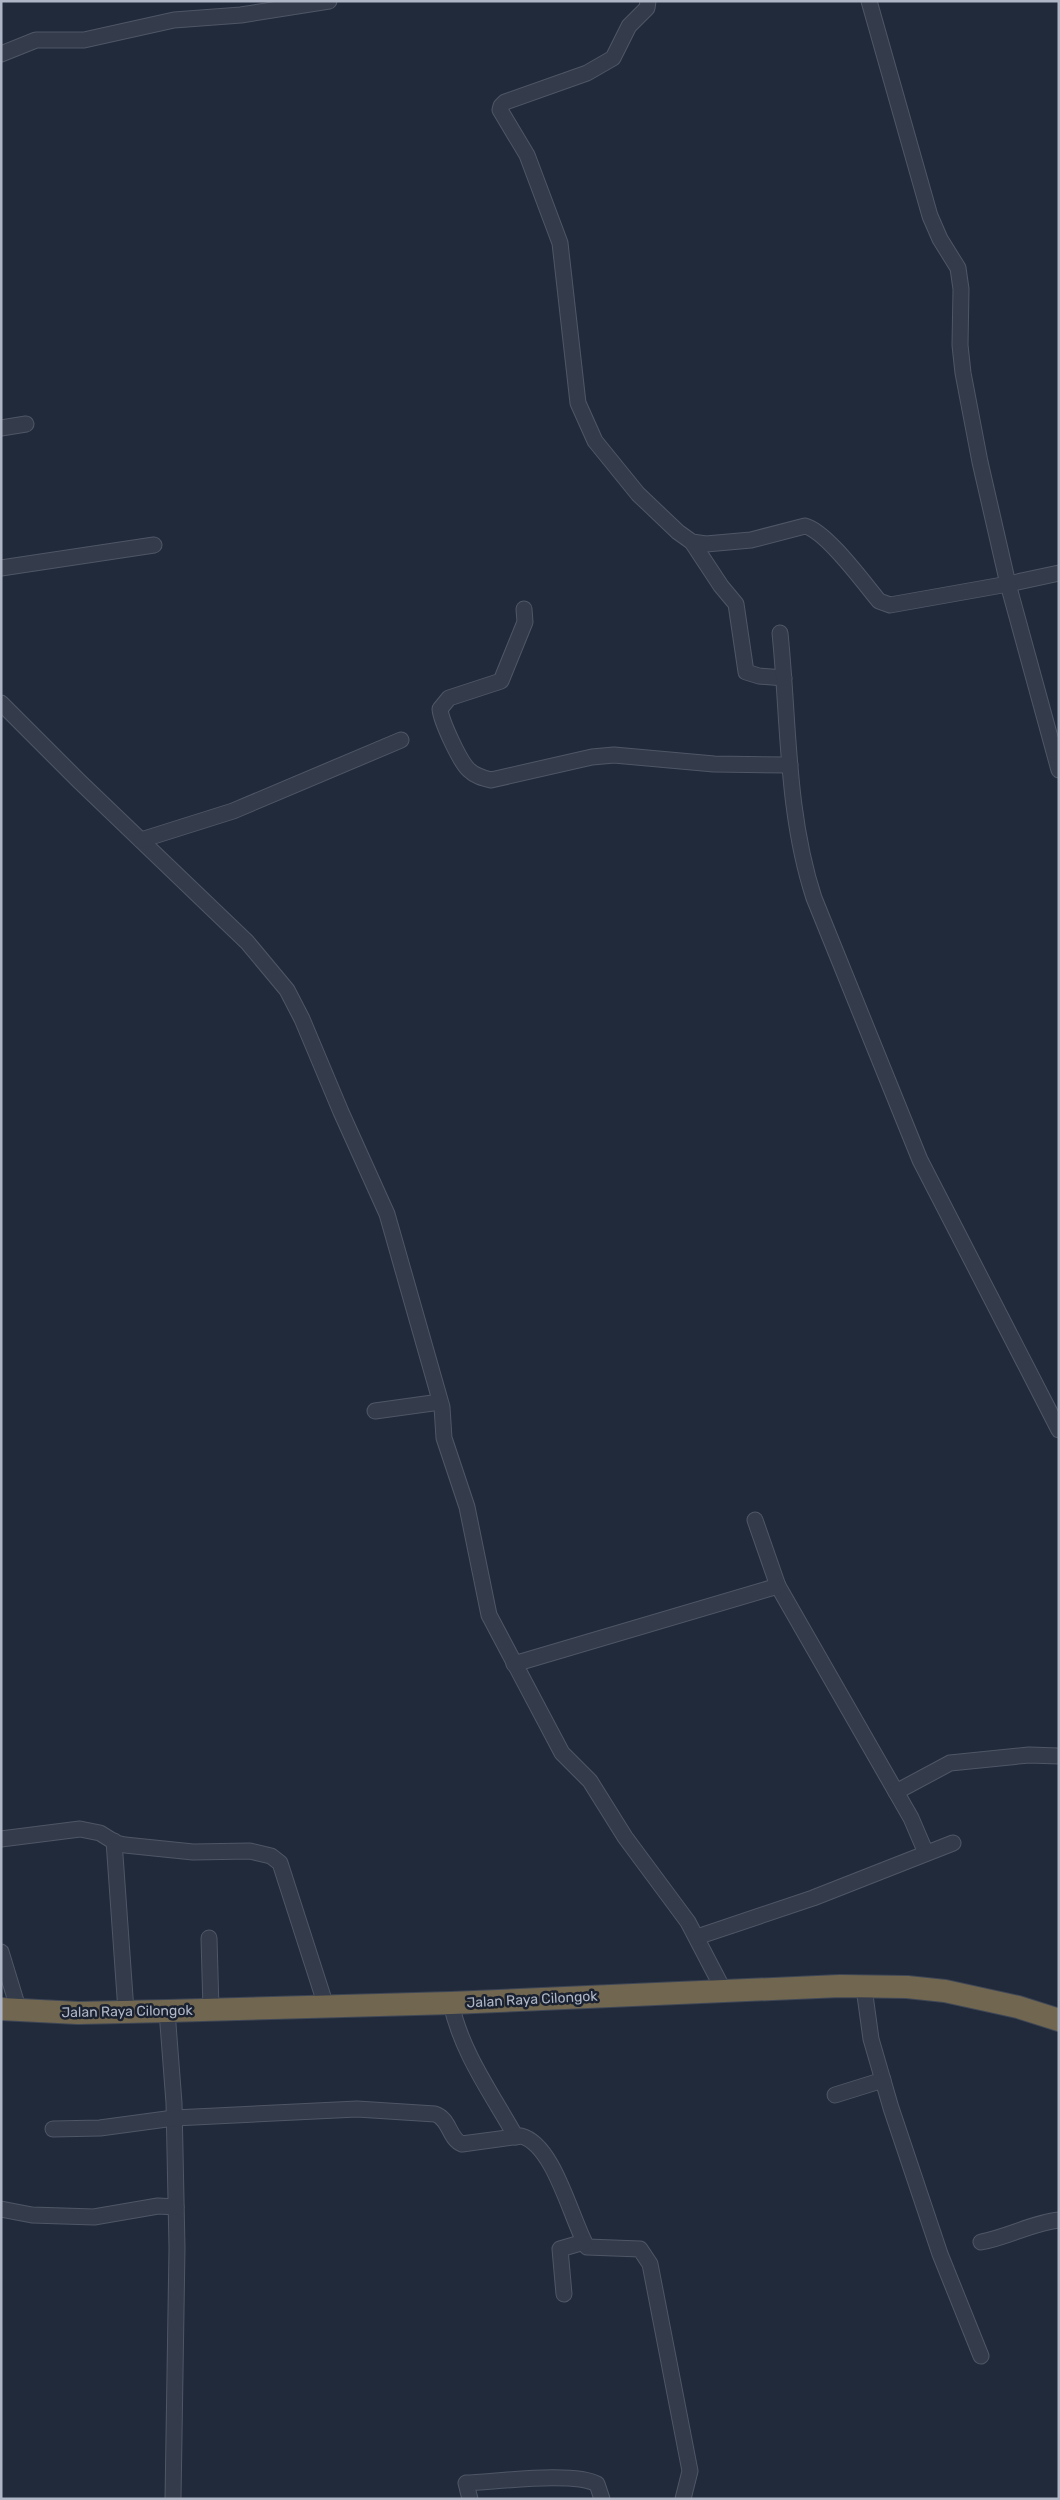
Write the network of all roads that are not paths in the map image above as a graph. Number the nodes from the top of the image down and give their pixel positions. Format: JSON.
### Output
{"nodes":[{"id":1,"x":329,"y":1,"type":"edge"},
{"id":2,"x":648,"y":1,"type":"edge"},
{"id":3,"x":869,"y":1,"type":"edge"},
{"id":4,"x":1,"y":54,"type":"edge"},
{"id":5,"x":26,"y":424,"type":"dead end"},
{"id":6,"x":1,"y":428,"type":"edge"},
{"id":7,"x":692,"y":542,"type":"junction"},
{"id":8,"x":154,"y":545,"type":"dead end"},
{"id":9,"x":1,"y":568,"type":"edge"},
{"id":10,"x":1059,"y":573,"type":"edge"},
{"id":11,"x":1008,"y":584,"type":"junction"},
{"id":12,"x":524,"y":609,"type":"dead end"},
{"id":13,"x":780,"y":633,"type":"dead end"},
{"id":14,"x":784,"y":678,"type":"junction"},
{"id":15,"x":1,"y":702,"type":"edge"},
{"id":16,"x":402,"y":740,"type":"dead end"},
{"id":17,"x":790,"y":765,"type":"junction"},
{"id":18,"x":1059,"y":770,"type":"edge"},
{"id":19,"x":141,"y":840,"type":"junction"},
{"id":20,"x":440,"y":1402,"type":"junction"},
{"id":21,"x":374,"y":1411,"type":"dead end"},
{"id":22,"x":1059,"y":1430,"type":"edge"},
{"id":23,"x":755,"y":1520,"type":"dead end"},
{"id":24,"x":778,"y":1586,"type":"junction"},
{"id":25,"x":514,"y":1664,"type":"junction"},
{"id":26,"x":1059,"y":1756,"type":"edge"},
{"id":27,"x":896,"y":1792,"type":"junction"},
{"id":28,"x":1,"y":1839,"type":"edge"},
{"id":29,"x":114,"y":1841,"type":"junction"},
{"id":30,"x":953,"y":1843,"type":"dead end"},
{"id":31,"x":926,"y":1852,"type":"junction"},
{"id":32,"x":697,"y":1936,"type":"junction"},
{"id":33,"x":209,"y":1938,"type":"dead end"},
{"id":34,"x":1,"y":1952,"type":"edge"},
{"id":35,"x":864,"y":1988,"type":"junction"},
{"id":36,"x":724,"y":1991,"type":"junction"},
{"id":37,"x":451,"y":2003,"type":"junction"},
{"id":38,"x":326,"y":2006,"type":"junction"},
{"id":39,"x":211,"y":2009,"type":"junction"},
{"id":40,"x":10,"y":2010,"type":"edge"},
{"id":41,"x":167,"y":2011,"type":"junction"},
{"id":42,"x":126,"y":2012,"type":"junction"},
{"id":43,"x":1059,"y":2020,"type":"edge"},
{"id":44,"x":882,"y":2080,"type":"junction"},
{"id":45,"x":835,"y":2095,"type":"dead end"},
{"id":46,"x":174,"y":2118,"type":"junction"},
{"id":47,"x":53,"y":2129,"type":"dead end"},
{"id":48,"x":516,"y":2137,"type":"junction"},
{"id":49,"x":176,"y":2207,"type":"junction"},
{"id":50,"x":1,"y":2209,"type":"edge"},
{"id":51,"x":1059,"y":2220,"type":"edge"},
{"id":52,"x":584,"y":2242,"type":"junction"},
{"id":53,"x":981,"y":2242,"type":"dead end"},
{"id":54,"x":564,"y":2294,"type":"dead end"},
{"id":55,"x":981,"y":2356,"type":"dead end"},
{"id":56,"x":173,"y":2499,"type":"edge"},
{"id":57,"x":470,"y":2499,"type":"edge"},
{"id":58,"x":602,"y":2499,"type":"edge"},
{"id":59,"x":684,"y":2499,"type":"edge"}],
"edges":[{"from":1,"to":4,"type":"street"},
{"from":2,"to":7,"type":"street"},
{"from":3,"to":11,"type":"street"},
{"from":5,"to":6,"type":"street"},
{"from":7,"to":11,"type":"street"},
{"from":7,"to":14,"type":"street"},
{"from":8,"to":9,"type":"street"},
{"from":10,"to":11,"type":"street"},
{"from":11,"to":18,"type":"street"},
{"from":12,"to":17,"type":"street"},
{"from":13,"to":14,"type":"street"},
{"from":14,"to":17,"type":"street"},
{"from":15,"to":19,"type":"street"},
{"from":16,"to":19,"type":"street"},
{"from":17,"to":22,"type":"street"},
{"from":19,"to":20,"type":"street"},
{"from":20,"to":21,"type":"street"},
{"from":20,"to":25,"type":"street"},
{"from":23,"to":24,"type":"street"},
{"from":24,"to":25,"type":"street"},
{"from":24,"to":27,"type":"street"},
{"from":25,"to":32,"type":"street"},
{"from":26,"to":27,"type":"street"},
{"from":27,"to":31,"type":"street"},
{"from":28,"to":29,"type":"street"},
{"from":29,"to":38,"type":"street"},
{"from":29,"to":42,"type":"street"},
{"from":30,"to":31,"type":"street"},
{"from":31,"to":32,"type":"street"},
{"from":32,"to":36,"type":"street"},
{"from":33,"to":39,"type":"street"},
{"from":34,"to":40,"type":"street"},
{"from":35,"to":36,"type":"highway","name":"Jalan Raya Cilongok"},
{"from":35,"to":43,"type":"highway","name":"Jalan Raya Cilongok"},
{"from":35,"to":44,"type":"street"},
{"from":36,"to":37,"type":"highway","name":"Jalan Raya Cilongok"},
{"from":37,"to":38,"type":"highway","name":"Jalan Raya Cilongok"},
{"from":37,"to":48,"type":"street"},
{"from":38,"to":39,"type":"highway","name":"Jalan Raya Cilongok"},
{"from":39,"to":41,"type":"highway","name":"Jalan Raya Cilongok"},
{"from":40,"to":42,"type":"highway","name":"Jalan Raya Cilongok"},
{"from":41,"to":42,"type":"highway","name":"Jalan Raya Cilongok"},
{"from":41,"to":46,"type":"street"},
{"from":44,"to":45,"type":"street"},
{"from":44,"to":55,"type":"street"},
{"from":46,"to":47,"type":"street"},
{"from":46,"to":48,"type":"street"},
{"from":46,"to":49,"type":"street"},
{"from":48,"to":52,"type":"street"},
{"from":49,"to":50,"type":"street"},
{"from":49,"to":56,"type":"street"},
{"from":51,"to":53,"type":"street"},
{"from":52,"to":54,"type":"street"},
{"from":52,"to":59,"type":"street"},
{"from":57,"to":58,"type":"street"}]}
